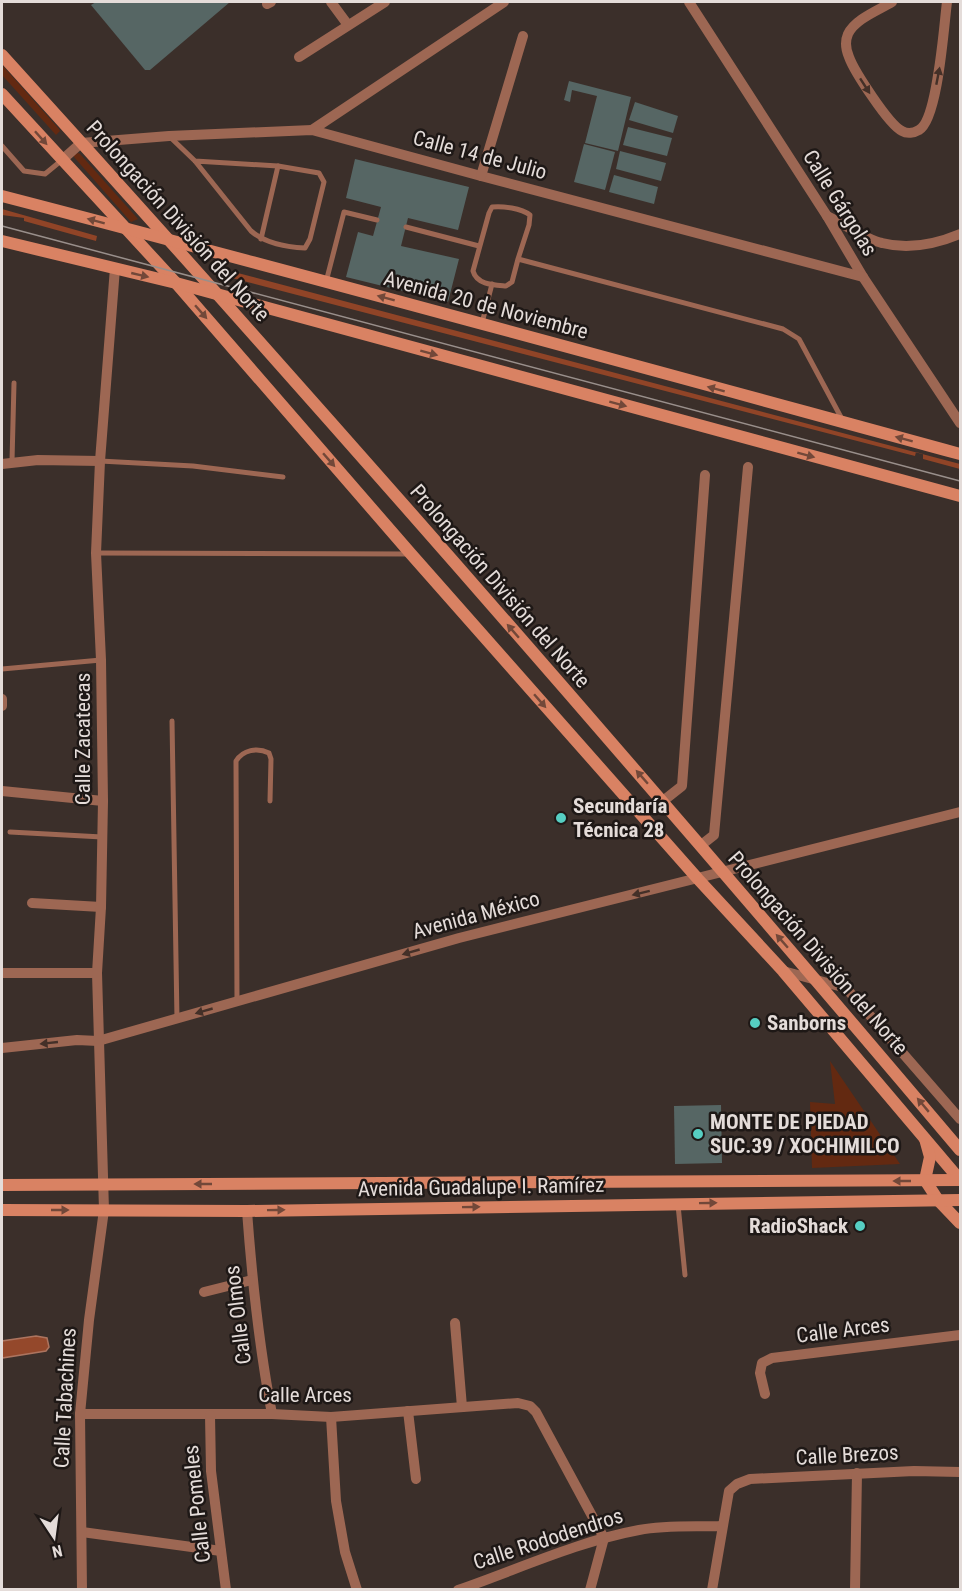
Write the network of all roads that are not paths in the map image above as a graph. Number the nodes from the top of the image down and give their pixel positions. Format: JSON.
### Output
{"nodes":[{"id":1,"x":332,"y":2,"type":"edge"},
{"id":2,"x":385,"y":2,"type":"edge"},
{"id":3,"x":504,"y":2,"type":"edge"},
{"id":4,"x":689,"y":2,"type":"edge"},
{"id":5,"x":892,"y":2,"type":"edge"},
{"id":6,"x":947,"y":2,"type":"edge"},
{"id":7,"x":348,"y":25,"type":"junction"},
{"id":8,"x":523,"y":36,"type":"dead end"},
{"id":9,"x":2,"y":55,"type":"edge"},
{"id":10,"x":299,"y":57,"type":"dead end"},
{"id":11,"x":2,"y":94,"type":"edge"},
{"id":12,"x":312,"y":130,"type":"junction"},
{"id":13,"x":169,"y":136,"type":"junction"},
{"id":14,"x":81,"y":143,"type":"junction"},
{"id":15,"x":2,"y":146,"type":"edge"},
{"id":16,"x":62,"y":160,"type":"junction"},
{"id":17,"x":195,"y":161,"type":"junction"},
{"id":18,"x":278,"y":166,"type":"junction"},
{"id":19,"x":481,"y":176,"type":"junction"},
{"id":20,"x":2,"y":196,"type":"edge"},
{"id":21,"x":827,"y":216,"type":"junction"},
{"id":22,"x":377,"y":220,"type":"dead end"},
{"id":23,"x":406,"y":227,"type":"dead end"},
{"id":24,"x":126,"y":228,"type":"junction"},
{"id":25,"x":960,"y":234,"type":"edge"},
{"id":26,"x":261,"y":239,"type":"junction"},
{"id":27,"x":168,"y":240,"type":"junction"},
{"id":28,"x":2,"y":241,"type":"edge"},
{"id":29,"x":480,"y":246,"type":"junction"},
{"id":30,"x":518,"y":259,"type":"junction"},
{"id":31,"x":115,"y":268,"type":"junction"},
{"id":32,"x":863,"y":277,"type":"junction"},
{"id":33,"x":326,"y":282,"type":"junction"},
{"id":34,"x":176,"y":283,"type":"junction"},
{"id":35,"x":492,"y":284,"type":"junction"},
{"id":36,"x":220,"y":297,"type":"junction"},
{"id":37,"x":482,"y":322,"type":"junction"},
{"id":38,"x":14,"y":383,"type":"dead end"},
{"id":39,"x":843,"y":422,"type":"junction"},
{"id":40,"x":960,"y":423,"type":"edge"},
{"id":41,"x":960,"y":452,"type":"edge"},
{"id":42,"x":100,"y":461,"type":"junction"},
{"id":43,"x":7,"y":463,"type":"edge"},
{"id":44,"x":747,"y":467,"type":"dead end"},
{"id":45,"x":705,"y":475,"type":"dead end"},
{"id":46,"x":283,"y":477,"type":"dead end"},
{"id":47,"x":960,"y":496,"type":"edge"},
{"id":48,"x":96,"y":553,"type":"junction"},
{"id":49,"x":411,"y":554,"type":"junction"},
{"id":50,"x":101,"y":660,"type":"junction"},
{"id":51,"x":2,"y":669,"type":"edge"},
{"id":52,"x":2,"y":699,"type":"edge"},
{"id":53,"x":2,"y":706,"type":"edge"},
{"id":54,"x":172,"y":721,"type":"dead end"},
{"id":55,"x":2,"y":791,"type":"edge"},
{"id":56,"x":103,"y":801,"type":"junction"},
{"id":57,"x":270,"y":801,"type":"dead end"},
{"id":58,"x":663,"y":801,"type":"junction"},
{"id":59,"x":960,"y":813,"type":"edge"},
{"id":60,"x":10,"y":832,"type":"dead end"},
{"id":61,"x":102,"y":837,"type":"junction"},
{"id":62,"x":700,"y":846,"type":"junction"},
{"id":63,"x":724,"y":873,"type":"junction"},
{"id":64,"x":698,"y":879,"type":"junction"},
{"id":65,"x":32,"y":903,"type":"dead end"},
{"id":66,"x":101,"y":907,"type":"junction"},
{"id":67,"x":783,"y":971,"type":"junction"},
{"id":68,"x":2,"y":973,"type":"edge"},
{"id":69,"x":97,"y":974,"type":"junction"},
{"id":70,"x":815,"y":978,"type":"junction"},
{"id":71,"x":237,"y":1001,"type":"junction"},
{"id":72,"x":177,"y":1019,"type":"junction"},
{"id":73,"x":98,"y":1041,"type":"junction"},
{"id":74,"x":2,"y":1048,"type":"edge"},
{"id":75,"x":960,"y":1119,"type":"edge"},
{"id":76,"x":925,"y":1137,"type":"junction"},
{"id":77,"x":960,"y":1150,"type":"edge"},
{"id":78,"x":925,"y":1180,"type":"junction"},
{"id":79,"x":960,"y":1180,"type":"edge"},
{"id":80,"x":939,"y":1181,"type":"junction"},
{"id":81,"x":2,"y":1185,"type":"edge"},
{"id":82,"x":104,"y":1185,"type":"junction"},
{"id":83,"x":938,"y":1200,"type":"junction"},
{"id":84,"x":958,"y":1203,"type":"edge"},
{"id":85,"x":678,"y":1204,"type":"junction"},
{"id":86,"x":2,"y":1210,"type":"edge"},
{"id":87,"x":104,"y":1210,"type":"junction"},
{"id":88,"x":247,"y":1211,"type":"junction"},
{"id":89,"x":960,"y":1223,"type":"edge"},
{"id":90,"x":685,"y":1275,"type":"dead end"},
{"id":91,"x":252,"y":1280,"type":"junction"},
{"id":92,"x":204,"y":1292,"type":"dead end"},
{"id":93,"x":455,"y":1323,"type":"dead end"},
{"id":94,"x":960,"y":1335,"type":"edge"},
{"id":95,"x":765,"y":1394,"type":"dead end"},
{"id":96,"x":462,"y":1407,"type":"junction"},
{"id":97,"x":408,"y":1411,"type":"junction"},
{"id":98,"x":80,"y":1414,"type":"junction"},
{"id":99,"x":210,"y":1414,"type":"junction"},
{"id":100,"x":272,"y":1414,"type":"junction"},
{"id":101,"x":331,"y":1417,"type":"junction"},
{"id":102,"x":960,"y":1472,"type":"edge"},
{"id":103,"x":856,"y":1473,"type":"junction"},
{"id":104,"x":416,"y":1479,"type":"dead end"},
{"id":105,"x":722,"y":1526,"type":"junction"},
{"id":106,"x":82,"y":1532,"type":"junction"},
{"id":107,"x":604,"y":1538,"type":"junction"},
{"id":108,"x":221,"y":1551,"type":"junction"},
{"id":109,"x":82,"y":1590,"type":"edge"},
{"id":110,"x":226,"y":1590,"type":"edge"},
{"id":111,"x":357,"y":1590,"type":"edge"},
{"id":112,"x":458,"y":1590,"type":"edge"},
{"id":113,"x":590,"y":1590,"type":"edge"},
{"id":114,"x":712,"y":1590,"type":"edge"},
{"id":115,"x":855,"y":1590,"type":"edge"}],
"edges":[{"from":1,"to":7,"type":"street"},
{"from":2,"to":7,"type":"street"},
{"from":3,"to":12,"type":"street"},
{"from":4,"to":21,"type":"street","name":"Calle Gárgolas"},
{"from":5,"to":6,"type":"street","one_way":true},
{"from":7,"to":10,"type":"street"},
{"from":8,"to":19,"type":"street"},
{"from":9,"to":14,"type":"main road","name":"Prolongación División del Norte"},
{"from":11,"to":16,"type":"main road","name":"Prolongación División del Norte","one_way":true},
{"from":12,"to":13,"type":"street","name":"Calle 14 de Julio"},
{"from":12,"to":19,"type":"street","name":"Calle 14 de Julio"},
{"from":13,"to":14,"type":"street","name":"Calle 14 de Julio"},
{"from":13,"to":17,"type":"lane"},
{"from":14,"to":16,"type":"street"},
{"from":14,"to":27,"type":"main road","name":"Prolongación División del Norte"},
{"from":15,"to":16,"type":"lane"},
{"from":16,"to":24,"type":"main road","name":"Prolongación División del Norte"},
{"from":17,"to":18,"type":"lane"},
{"from":17,"to":26,"type":"lane"},
{"from":18,"to":26,"type":"lane"},
{"from":18,"to":26,"type":"lane"},
{"from":19,"to":32,"type":"street","name":"Calle 14 de Julio"},
{"from":24,"to":20,"type":"main road","name":"Avenida 20 de Noviembre","one_way":true},
{"from":21,"to":25,"type":"street"},
{"from":21,"to":32,"type":"street","name":"Calle Gárgolas"},
{"from":22,"to":33,"type":"lane"},
{"from":23,"to":29,"type":"lane"},
{"from":24,"to":27,"type":"main road","name":"Avenida 20 de Noviembre"},
{"from":24,"to":34,"type":"main road","name":"Prolongación División del Norte"},
{"from":27,"to":33,"type":"main road","name":"Avenida 20 de Noviembre"},
{"from":27,"to":36,"type":"main road","name":"Prolongación División del Norte"},
{"from":28,"to":31,"type":"main road"},
{"from":29,"to":30,"type":"lane"},
{"from":29,"to":35,"type":"lane"},
{"from":30,"to":35,"type":"lane"},
{"from":30,"to":39,"type":"lane"},
{"from":31,"to":34,"type":"main road","one_way":true},
{"from":31,"to":42,"type":"street","name":"Calle Zacatecas"},
{"from":32,"to":40,"type":"street","name":"Calle Gárgolas"},
{"from":37,"to":33,"type":"main road","name":"Avenida 20 de Noviembre","one_way":true},
{"from":34,"to":36,"type":"main road"},
{"from":34,"to":49,"type":"main road","name":"Prolongación División del Norte","one_way":true},
{"from":35,"to":37,"type":"lane"},
{"from":36,"to":47,"type":"main road","one_way":true},
{"from":58,"to":36,"type":"main road","name":"Prolongación División del Norte","one_way":true},
{"from":39,"to":37,"type":"main road","name":"Avenida 20 de Noviembre","one_way":true},
{"from":38,"to":43,"type":"lane"},
{"from":41,"to":39,"type":"main road","name":"Avenida 20 de Noviembre","one_way":true},
{"from":42,"to":43,"type":"street"},
{"from":42,"to":46,"type":"lane"},
{"from":42,"to":48,"type":"street","name":"Calle Zacatecas"},
{"from":44,"to":62,"type":"street"},
{"from":45,"to":58,"type":"street"},
{"from":48,"to":49,"type":"lane"},
{"from":48,"to":50,"type":"street","name":"Calle Zacatecas"},
{"from":49,"to":64,"type":"main road","name":"Prolongación División del Norte","one_way":true},
{"from":50,"to":51,"type":"lane"},
{"from":50,"to":56,"type":"street","name":"Calle Zacatecas"},
{"from":52,"to":53,"type":"street"},
{"from":54,"to":72,"type":"lane"},
{"from":55,"to":56,"type":"street"},
{"from":56,"to":61,"type":"street","name":"Calle Zacatecas"},
{"from":57,"to":71,"type":"lane"},
{"from":58,"to":62,"type":"main road","name":"Prolongación División del Norte"},
{"from":59,"to":63,"type":"street","name":"Avenida México"},
{"from":60,"to":61,"type":"lane"},
{"from":61,"to":66,"type":"street","name":"Calle Zacatecas"},
{"from":62,"to":63,"type":"main road","name":"Prolongación División del Norte"},
{"from":63,"to":64,"type":"street","name":"Avenida México"},
{"from":70,"to":63,"type":"main road","name":"Prolongación División del Norte","one_way":true},
{"from":64,"to":67,"type":"main road","name":"Prolongación División del Norte"},
{"from":64,"to":71,"type":"street","name":"Avenida México","one_way":true},
{"from":65,"to":66,"type":"street"},
{"from":66,"to":69,"type":"street","name":"Calle Zacatecas"},
{"from":67,"to":70,"type":"street"},
{"from":67,"to":76,"type":"main road","name":"Prolongación División del Norte"},
{"from":68,"to":69,"type":"street"},
{"from":69,"to":73,"type":"street","name":"Calle Zacatecas"},
{"from":70,"to":75,"type":"street"},
{"from":77,"to":70,"type":"main road","name":"Prolongación División del Norte","one_way":true},
{"from":71,"to":72,"type":"street","name":"Avenida México","one_way":true},
{"from":72,"to":73,"type":"street","name":"Avenida México"},
{"from":73,"to":74,"type":"street","name":"Avenida México","one_way":true},
{"from":73,"to":82,"type":"street","name":"Calle Zacatecas"},
{"from":76,"to":78,"type":"main road"},
{"from":76,"to":79,"type":"main road","name":"Prolongación División del Norte"},
{"from":78,"to":80,"type":"main road","name":"Avenida Guadalupe I. Ramírez"},
{"from":78,"to":82,"type":"main road","name":"Avenida Guadalupe I. Ramírez","one_way":true},
{"from":78,"to":83,"type":"main road"},
{"from":79,"to":80,"type":"main road","name":"Avenida Guadalupe I. Ramírez"},
{"from":80,"to":84,"type":"main road"},
{"from":81,"to":82,"type":"main road","name":"Avenida Guadalupe I. Ramírez"},
{"from":82,"to":87,"type":"street","name":"Calle Zacatecas"},
{"from":83,"to":84,"type":"main road","name":"Avenida Guadalupe I. Ramírez"},
{"from":85,"to":83,"type":"main road","name":"Avenida Guadalupe I. Ramírez","one_way":true},
{"from":83,"to":89,"type":"main road"},
{"from":88,"to":85,"type":"main road","name":"Avenida Guadalupe I. Ramírez","one_way":true},
{"from":85,"to":90,"type":"lane"},
{"from":86,"to":87,"type":"main road","name":"Avenida Guadalupe I. Ramírez","one_way":true},
{"from":87,"to":88,"type":"main road","name":"Avenida Guadalupe I. Ramírez"},
{"from":87,"to":98,"type":"street","name":"Calle Tabachines"},
{"from":88,"to":91,"type":"street","name":"Calle Olmos"},
{"from":91,"to":92,"type":"street"},
{"from":91,"to":100,"type":"street","name":"Calle Olmos"},
{"from":93,"to":96,"type":"street"},
{"from":94,"to":95,"type":"street","name":"Calle Arces"},
{"from":96,"to":97,"type":"street","name":"Calle Arces"},
{"from":96,"to":107,"type":"street","name":"Calle Arces"},
{"from":97,"to":101,"type":"street","name":"Calle Arces"},
{"from":97,"to":104,"type":"street"},
{"from":98,"to":99,"type":"street","name":"Calle Arces"},
{"from":98,"to":106,"type":"street","name":"Calle Tabachines"},
{"from":99,"to":100,"type":"street","name":"Calle Arces"},
{"from":99,"to":108,"type":"street","name":"Calle Pomeles"},
{"from":100,"to":101,"type":"street","name":"Calle Arces"},
{"from":101,"to":111,"type":"street"},
{"from":102,"to":103,"type":"street","name":"Calle Brezos"},
{"from":103,"to":105,"type":"street","name":"Calle Brezos"},
{"from":103,"to":115,"type":"street"},
{"from":105,"to":107,"type":"street","name":"Calle Rododendros"},
{"from":105,"to":114,"type":"street"},
{"from":106,"to":108,"type":"street"},
{"from":106,"to":109,"type":"street","name":"Calle Tabachines"},
{"from":107,"to":112,"type":"street","name":"Calle Rododendros"},
{"from":107,"to":113,"type":"street"},
{"from":108,"to":110,"type":"street","name":"Calle Pomeles"}]}
